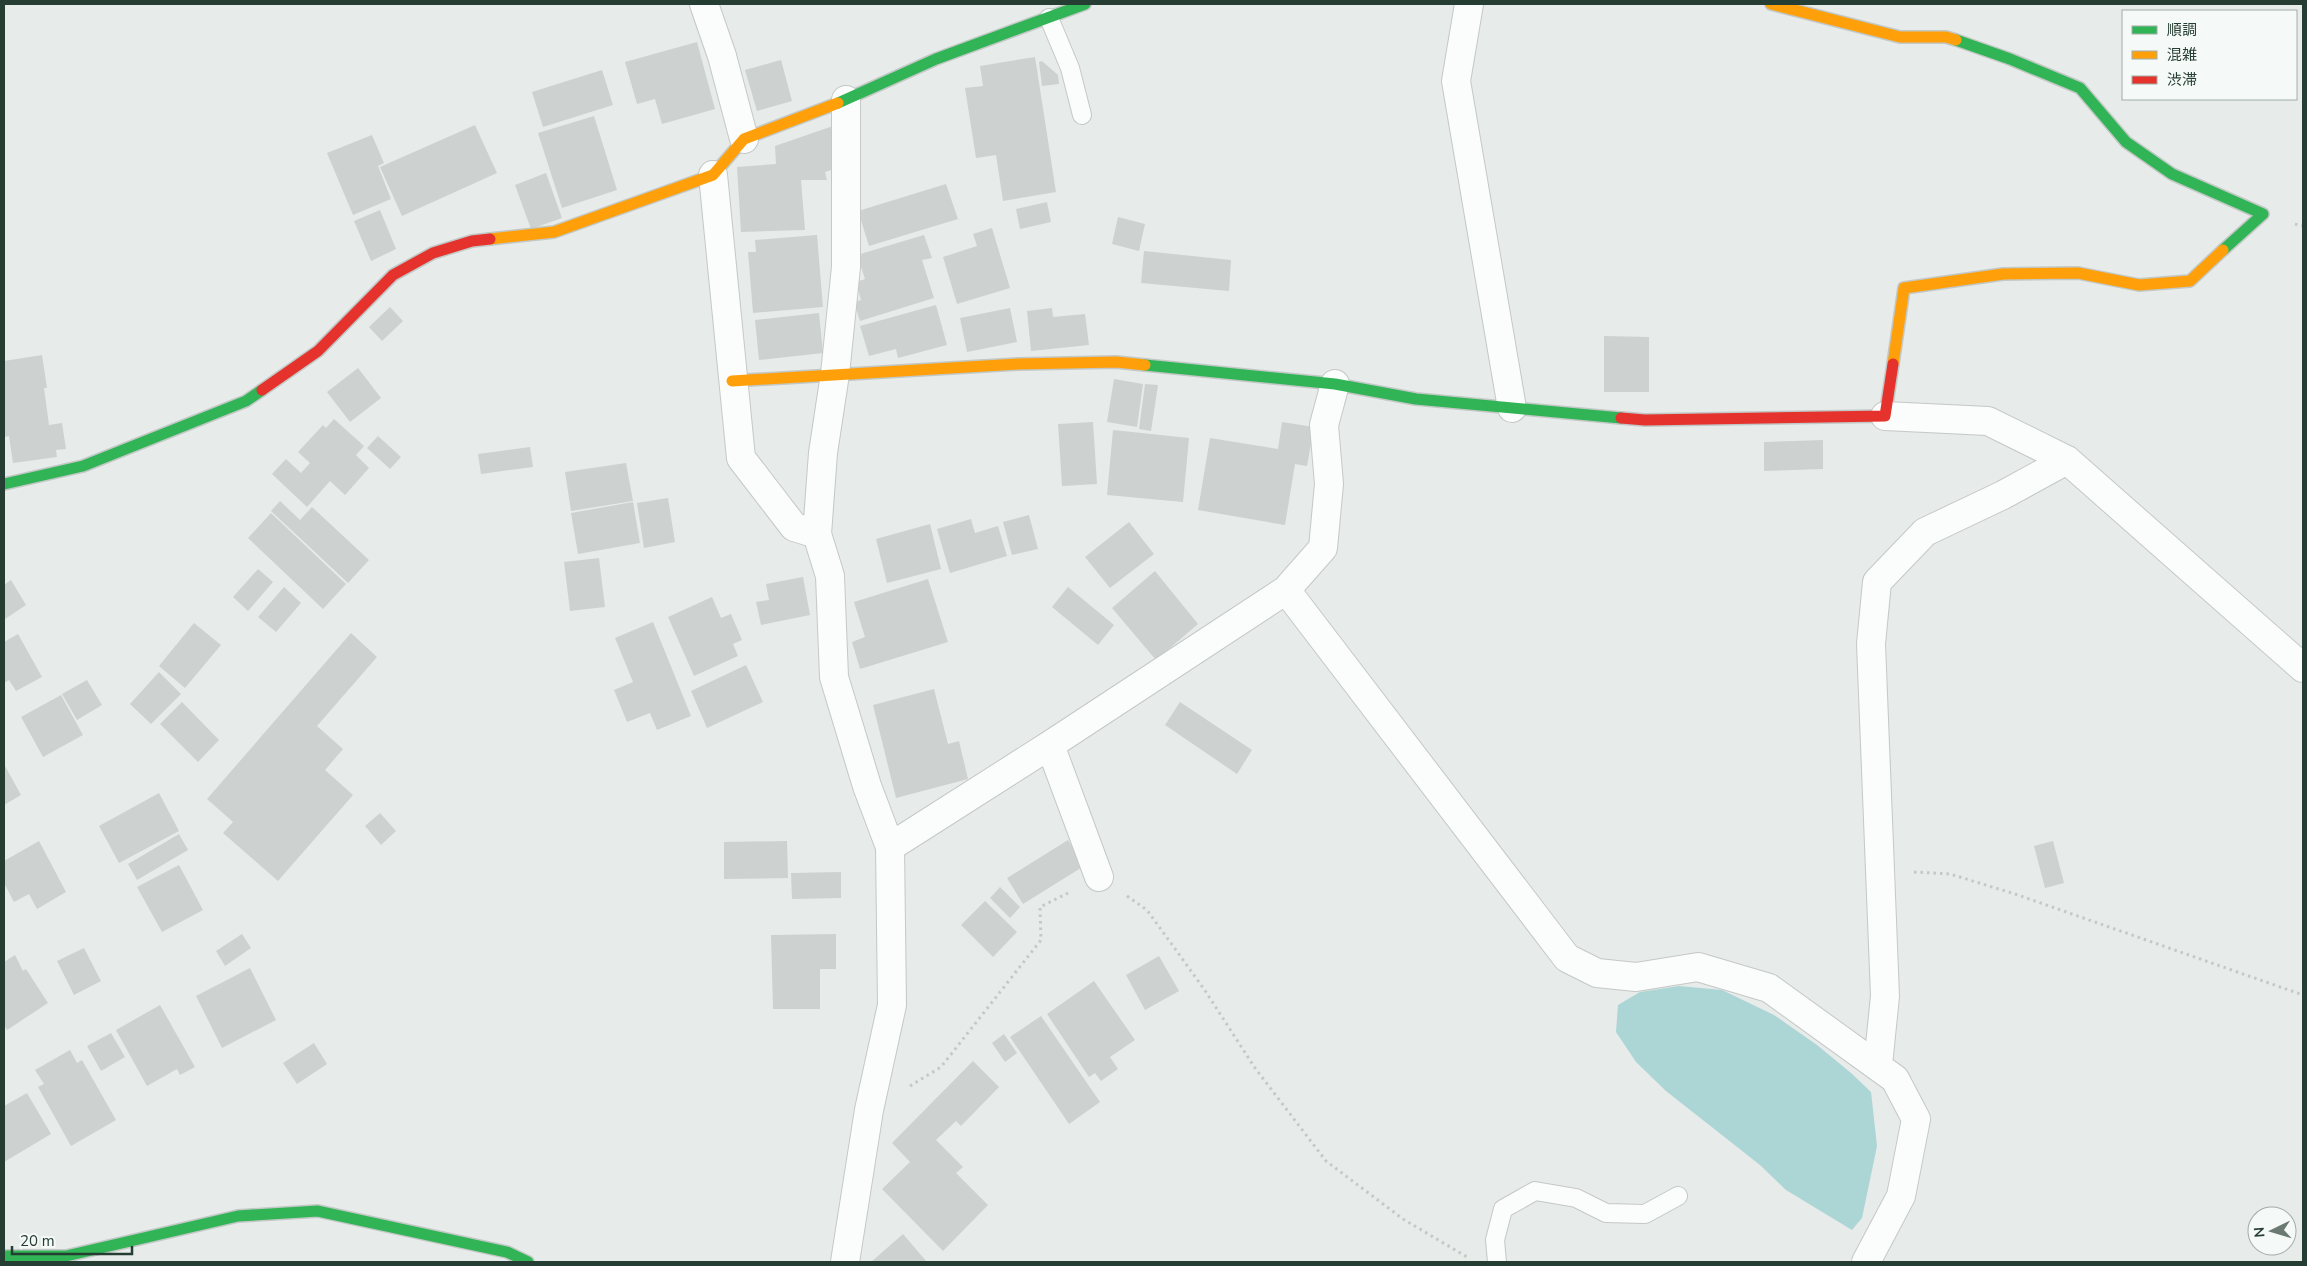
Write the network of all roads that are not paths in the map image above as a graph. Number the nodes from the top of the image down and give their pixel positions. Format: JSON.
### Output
{"nodes":[{"id":1,"x":704,"y":4,"type":"edge"},
{"id":2,"x":1085,"y":4,"type":"edge"},
{"id":3,"x":1469,"y":4,"type":"edge"},
{"id":4,"x":1771,"y":4,"type":"edge"},
{"id":5,"x":1049,"y":18,"type":"junction"},
{"id":6,"x":846,"y":100,"type":"junction"},
{"id":7,"x":1082,"y":115,"type":"dead end"},
{"id":8,"x":744,"y":139,"type":"junction"},
{"id":9,"x":713,"y":176,"type":"junction"},
{"id":10,"x":835,"y":374,"type":"junction"},
{"id":11,"x":732,"y":381,"type":"junction"},
{"id":12,"x":1335,"y":384,"type":"junction"},
{"id":13,"x":1512,"y":408,"type":"junction"},
{"id":14,"x":1885,"y":416,"type":"junction"},
{"id":15,"x":2067,"y":460,"type":"junction"},
{"id":16,"x":4,"y":484,"type":"edge"},
{"id":17,"x":817,"y":534,"type":"junction"},
{"id":18,"x":1286,"y":590,"type":"junction"},
{"id":19,"x":2303,"y":668,"type":"edge"},
{"id":20,"x":1050,"y":746,"type":"junction"},
{"id":21,"x":890,"y":847,"type":"junction"},
{"id":22,"x":1099,"y":878,"type":"road end"},
{"id":23,"x":1878,"y":1065,"type":"junction"},
{"id":24,"x":1678,"y":1196,"type":"dead end"},
{"id":25,"x":4,"y":1256,"type":"edge"},
{"id":26,"x":528,"y":1262,"type":"edge"},
{"id":27,"x":845,"y":1262,"type":"edge"},
{"id":28,"x":1497,"y":1262,"type":"edge"},
{"id":29,"x":1866,"y":1262,"type":"edge"}],
"edges":[{"from":1,"to":8,"type":"street"},
{"from":2,"to":5,"type":"street"},
{"from":3,"to":13,"type":"street"},
{"from":4,"to":14,"type":"street"},
{"from":5,"to":6,"type":"street"},
{"from":5,"to":7,"type":"lane"},
{"from":6,"to":8,"type":"street"},
{"from":6,"to":10,"type":"street"},
{"from":8,"to":9,"type":"street"},
{"from":9,"to":11,"type":"street"},
{"from":9,"to":16,"type":"street"},
{"from":10,"to":11,"type":"street"},
{"from":10,"to":12,"type":"street"},
{"from":10,"to":17,"type":"street"},
{"from":11,"to":17,"type":"street"},
{"from":12,"to":13,"type":"street"},
{"from":12,"to":18,"type":"street"},
{"from":13,"to":14,"type":"street"},
{"from":14,"to":15,"type":"street"},
{"from":15,"to":19,"type":"street"},
{"from":15,"to":23,"type":"street"},
{"from":17,"to":21,"type":"street"},
{"from":18,"to":20,"type":"street"},
{"from":18,"to":23,"type":"street"},
{"from":20,"to":21,"type":"street"},
{"from":20,"to":22,"type":"street"},
{"from":21,"to":27,"type":"street"},
{"from":23,"to":29,"type":"street"},
{"from":24,"to":28,"type":"lane"},
{"from":25,"to":26,"type":"street"}]}
